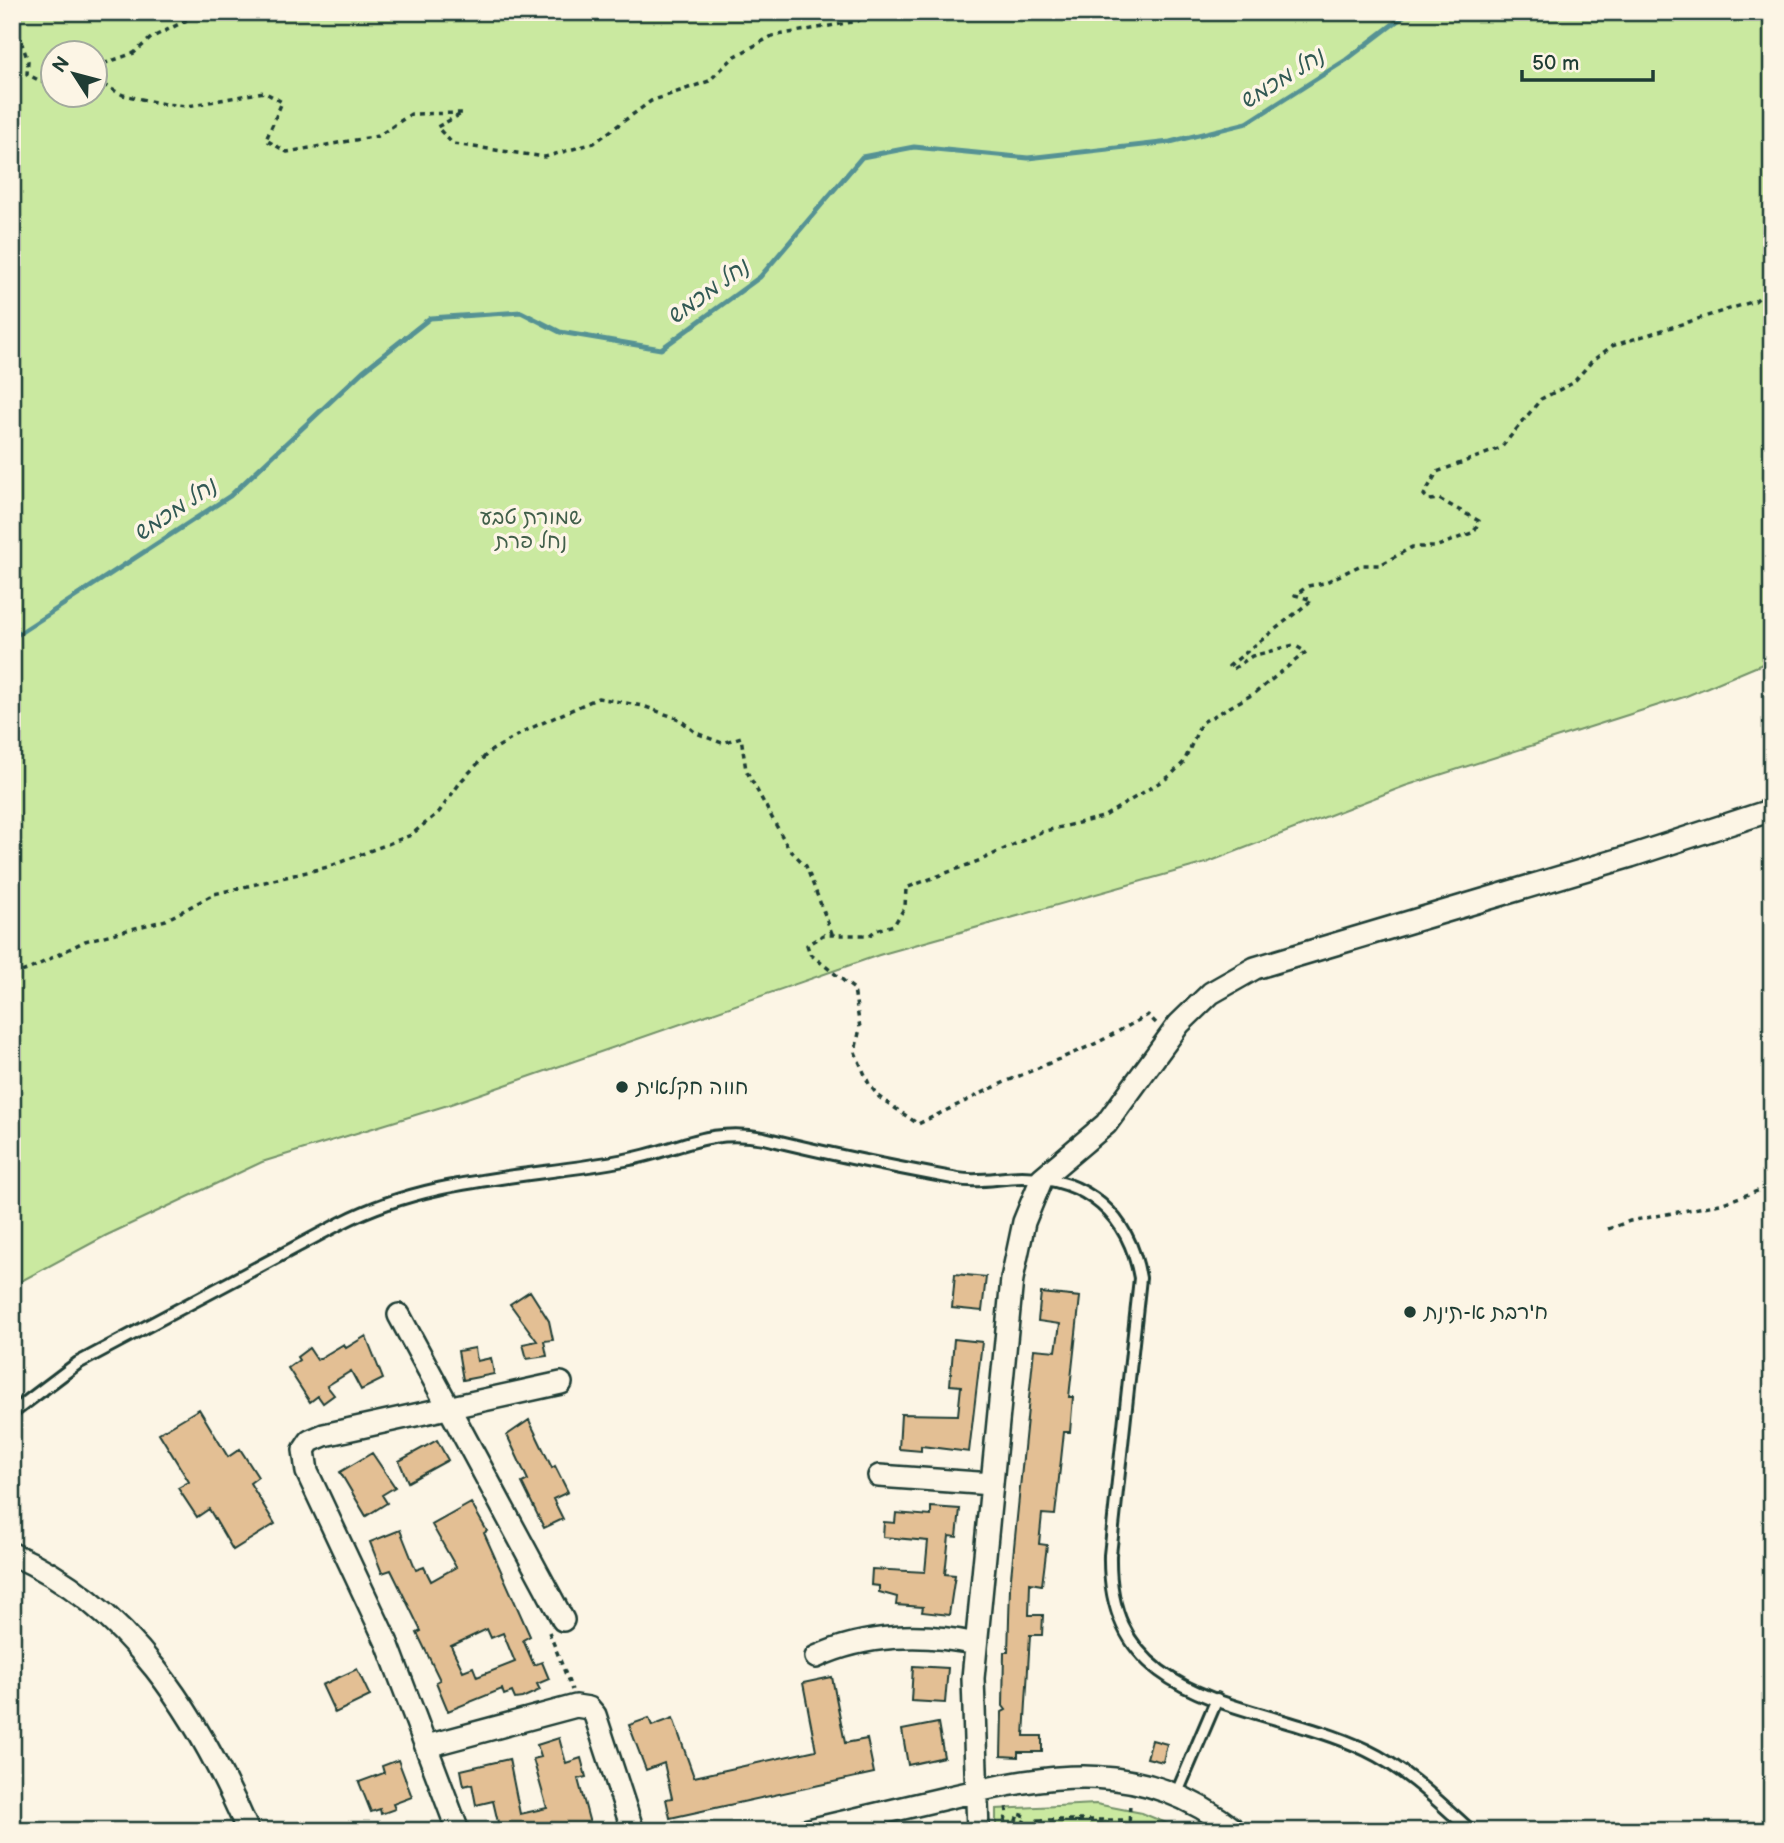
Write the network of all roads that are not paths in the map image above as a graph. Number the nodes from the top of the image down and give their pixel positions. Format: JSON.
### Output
{"nodes":[{"id":1,"x":1772,"y":810,"type":"edge"},
{"id":2,"x":1042,"y":1178,"type":"junction"},
{"id":3,"x":400,"y":1315,"type":"dead end"},
{"id":4,"x":561,"y":1382,"type":"dead end"},
{"id":5,"x":449,"y":1406,"type":"junction"},
{"id":6,"x":12,"y":1413,"type":"edge"},
{"id":7,"x":879,"y":1476,"type":"dead end"},
{"id":8,"x":992,"y":1484,"type":"junction"},
{"id":9,"x":12,"y":1554,"type":"edge"},
{"id":10,"x":563,"y":1620,"type":"road end"},
{"id":11,"x":976,"y":1644,"type":"junction"},
{"id":12,"x":816,"y":1657,"type":"dead end"},
{"id":13,"x":1217,"y":1699,"type":"junction"},
{"id":14,"x":427,"y":1746,"type":"junction"},
{"id":15,"x":975,"y":1791,"type":"junction"},
{"id":16,"x":1176,"y":1796,"type":"junction"},
{"id":17,"x":248,"y":1831,"type":"edge"},
{"id":18,"x":458,"y":1831,"type":"edge"},
{"id":19,"x":633,"y":1831,"type":"edge"},
{"id":20,"x":805,"y":1831,"type":"edge"},
{"id":21,"x":978,"y":1831,"type":"edge"},
{"id":22,"x":1236,"y":1831,"type":"edge"},
{"id":23,"x":1471,"y":1831,"type":"edge"}],
"edges":[{"from":1,"to":2,"type":"street"},
{"from":2,"to":6,"type":"lane"},
{"from":2,"to":8,"type":"street"},
{"from":2,"to":13,"type":"lane"},
{"from":3,"to":5,"type":"street"},
{"from":4,"to":5,"type":"street"},
{"from":5,"to":10,"type":"street"},
{"from":5,"to":14,"type":"street"},
{"from":7,"to":8,"type":"street"},
{"from":8,"to":11,"type":"street"},
{"from":9,"to":17,"type":"street"},
{"from":11,"to":12,"type":"street"},
{"from":11,"to":15,"type":"street"},
{"from":13,"to":16,"type":"lane"},
{"from":13,"to":23,"type":"lane"},
{"from":14,"to":18,"type":"street"},
{"from":14,"to":19,"type":"street"},
{"from":15,"to":16,"type":"street"},
{"from":15,"to":20,"type":"street"},
{"from":15,"to":21,"type":"street"},
{"from":16,"to":22,"type":"street"}]}
